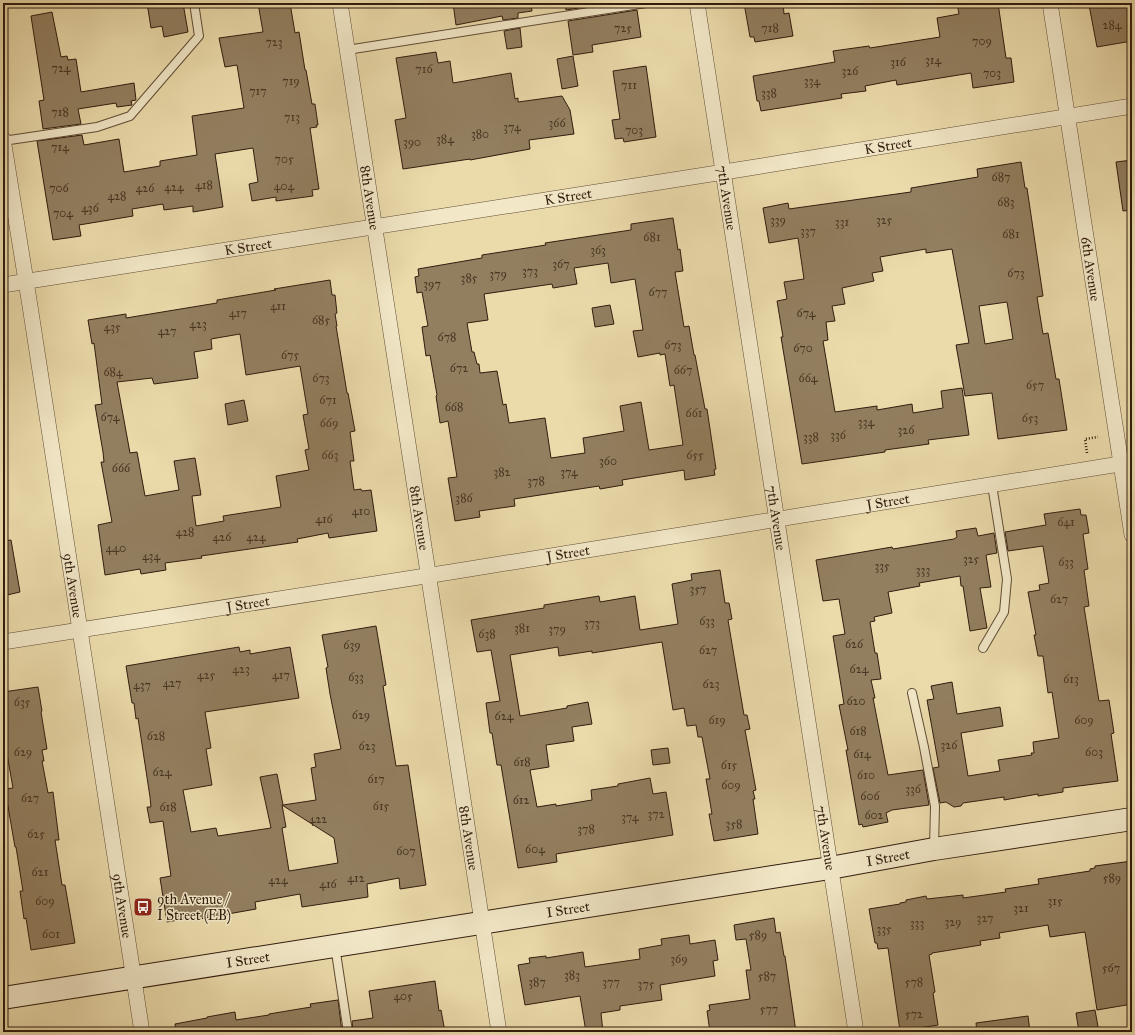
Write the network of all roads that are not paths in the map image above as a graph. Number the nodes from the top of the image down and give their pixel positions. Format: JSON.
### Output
{"nodes":[{"id":1,"x":194,"y":3,"type":"edge"},
{"id":2,"x":340,"y":3,"type":"edge"},
{"id":3,"x":646,"y":3,"type":"edge"},
{"id":4,"x":696,"y":3,"type":"edge"},
{"id":5,"x":1050,"y":3,"type":"edge"},
{"id":6,"x":347,"y":50,"type":"junction"},
{"id":7,"x":1132,"y":106,"type":"edge"},
{"id":8,"x":1067,"y":116,"type":"junction"},
{"id":9,"x":3,"y":140,"type":"edge"},
{"id":10,"x":722,"y":172,"type":"junction"},
{"id":11,"x":374,"y":227,"type":"junction"},
{"id":12,"x":26,"y":281,"type":"junction"},
{"id":13,"x":3,"y":285,"type":"edge"},
{"id":14,"x":1127,"y":463,"type":"edge"},
{"id":15,"x":992,"y":485,"type":"junction"},
{"id":16,"x":776,"y":519,"type":"junction"},
{"id":17,"x":1132,"y":535,"type":"edge"},
{"id":18,"x":428,"y":575,"type":"junction"},
{"id":19,"x":79,"y":630,"type":"junction"},
{"id":20,"x":3,"y":642,"type":"edge"},
{"id":21,"x":983,"y":648,"type":"dead end"},
{"id":22,"x":912,"y":693,"type":"dead end"},
{"id":23,"x":1132,"y":819,"type":"edge"},
{"id":24,"x":934,"y":849,"type":"junction"},
{"id":25,"x":830,"y":868,"type":"junction"},
{"id":26,"x":482,"y":922,"type":"junction"},
{"id":27,"x":335,"y":945,"type":"junction"},
{"id":28,"x":134,"y":976,"type":"junction"},
{"id":29,"x":3,"y":998,"type":"edge"},
{"id":30,"x":142,"y":1032,"type":"edge"},
{"id":31,"x":348,"y":1032,"type":"edge"},
{"id":32,"x":499,"y":1032,"type":"edge"},
{"id":33,"x":856,"y":1032,"type":"edge"}],
"edges":[{"from":1,"to":9,"type":"lane"},
{"from":2,"to":6,"type":"street","name":"8th Avenue"},
{"from":3,"to":6,"type":"lane"},
{"from":4,"to":10,"type":"street","name":"7th Avenue"},
{"from":5,"to":8,"type":"street","name":"6th Avenue"},
{"from":6,"to":11,"type":"street","name":"8th Avenue"},
{"from":7,"to":8,"type":"street","name":"K Street"},
{"from":8,"to":10,"type":"street","name":"K Street"},
{"from":8,"to":14,"type":"street","name":"6th Avenue"},
{"from":9,"to":12,"type":"street","name":"9th Avenue"},
{"from":10,"to":11,"type":"street","name":"K Street"},
{"from":10,"to":16,"type":"street","name":"7th Avenue"},
{"from":11,"to":12,"type":"street","name":"K Street"},
{"from":11,"to":18,"type":"street","name":"8th Avenue"},
{"from":12,"to":13,"type":"street","name":"K Street"},
{"from":12,"to":19,"type":"street","name":"9th Avenue"},
{"from":14,"to":15,"type":"street","name":"J Street"},
{"from":14,"to":17,"type":"street","name":"6th Avenue"},
{"from":15,"to":16,"type":"street","name":"J Street"},
{"from":15,"to":21,"type":"lane"},
{"from":16,"to":18,"type":"street","name":"J Street"},
{"from":16,"to":25,"type":"street","name":"7th Avenue"},
{"from":18,"to":19,"type":"street","name":"J Street"},
{"from":18,"to":26,"type":"street","name":"8th Avenue"},
{"from":19,"to":20,"type":"street","name":"J Street"},
{"from":19,"to":28,"type":"street","name":"9th Avenue"},
{"from":22,"to":24,"type":"lane"},
{"from":23,"to":24,"type":"street","name":"I Street"},
{"from":24,"to":25,"type":"street","name":"I Street"},
{"from":25,"to":26,"type":"street","name":"I Street"},
{"from":25,"to":33,"type":"street","name":"7th Avenue"},
{"from":26,"to":27,"type":"street","name":"I Street"},
{"from":26,"to":32,"type":"street","name":"8th Avenue"},
{"from":27,"to":28,"type":"street","name":"I Street"},
{"from":27,"to":31,"type":"lane"},
{"from":28,"to":29,"type":"street","name":"I Street"},
{"from":28,"to":30,"type":"street","name":"9th Avenue"}]}
